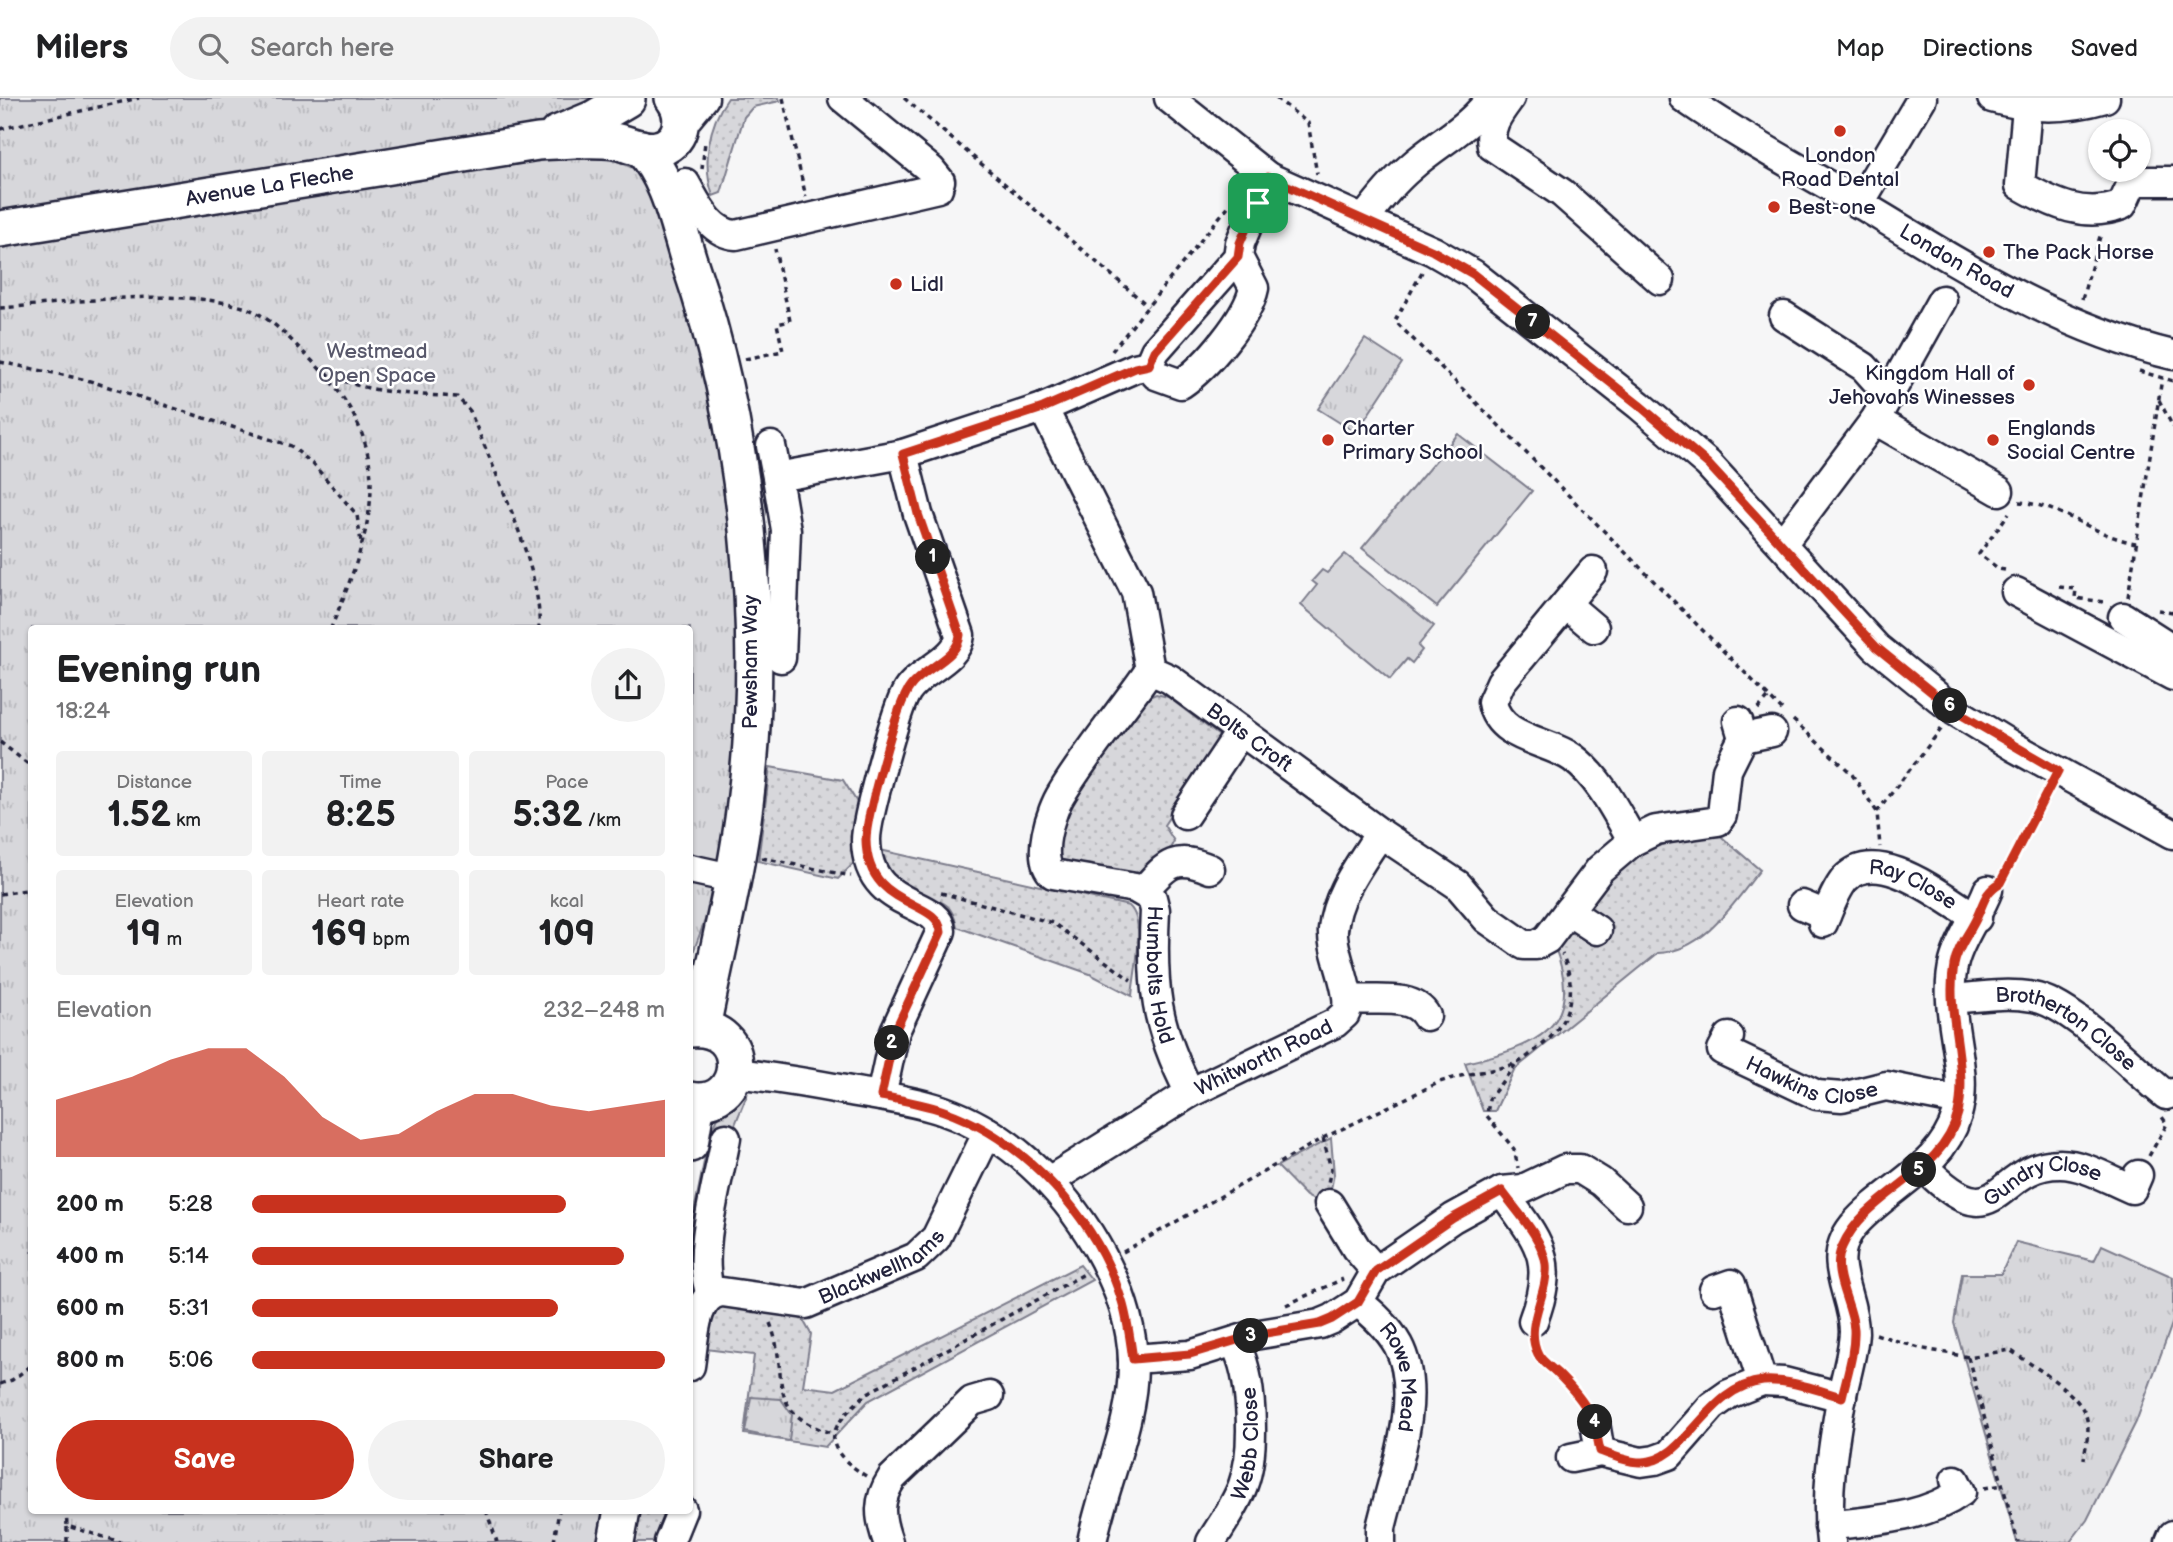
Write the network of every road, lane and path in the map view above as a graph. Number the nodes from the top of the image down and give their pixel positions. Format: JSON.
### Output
{"nodes":[{"id":1,"x":139,"y":98,"type":"edge"},
{"id":2,"x":704,"y":98,"type":"edge"},
{"id":3,"x":843,"y":98,"type":"edge"},
{"id":4,"x":904,"y":98,"type":"edge"},
{"id":5,"x":1169,"y":98,"type":"edge"},
{"id":6,"x":1276,"y":98,"type":"edge"},
{"id":7,"x":1491,"y":98,"type":"edge"},
{"id":8,"x":1510,"y":98,"type":"edge"},
{"id":9,"x":1684,"y":98,"type":"edge"},
{"id":10,"x":1922,"y":98,"type":"edge"},
{"id":11,"x":1992,"y":98,"type":"edge"},
{"id":12,"x":2105,"y":98,"type":"edge"},
{"id":13,"x":628,"y":99,"type":"edge"},
{"id":14,"x":2027,"y":107,"type":"junction"},
{"id":15,"x":677,"y":120,"type":"edge"},
{"id":16,"x":0,"y":129,"type":"edge"},
{"id":17,"x":538,"y":142,"type":"junction"},
{"id":18,"x":638,"y":147,"type":"junction"},
{"id":19,"x":1268,"y":177,"type":"junction"},
{"id":20,"x":2173,"y":181,"type":"edge"},
{"id":21,"x":685,"y":183,"type":"junction"},
{"id":22,"x":1313,"y":196,"type":"junction"},
{"id":23,"x":1232,"y":201,"type":"dead end"},
{"id":24,"x":1859,"y":204,"type":"junction"},
{"id":25,"x":2107,"y":210,"type":"junction"},
{"id":26,"x":1364,"y":219,"type":"junction"},
{"id":27,"x":0,"y":229,"type":"edge"},
{"id":28,"x":1433,"y":251,"type":"junction"},
{"id":29,"x":1238,"y":257,"type":"junction"},
{"id":30,"x":1660,"y":280,"type":"dead end"},
{"id":31,"x":702,"y":296,"type":"junction"},
{"id":32,"x":1942,"y":300,"type":"dead end"},
{"id":33,"x":2082,"y":300,"type":"dead end"},
{"id":34,"x":1148,"y":306,"type":"junction"},
{"id":35,"x":0,"y":308,"type":"edge"},
{"id":36,"x":1784,"y":316,"type":"dead end"},
{"id":37,"x":0,"y":362,"type":"edge"},
{"id":38,"x":1149,"y":365,"type":"junction"},
{"id":39,"x":2167,"y":366,"type":"edge"},
{"id":40,"x":323,"y":372,"type":"junction"},
{"id":41,"x":1104,"y":383,"type":"junction"},
{"id":42,"x":1889,"y":395,"type":"junction"},
{"id":43,"x":2158,"y":398,"type":"junction"},
{"id":44,"x":1043,"y":408,"type":"junction"},
{"id":45,"x":1875,"y":420,"type":"junction"},
{"id":46,"x":2173,"y":427,"type":"edge"},
{"id":47,"x":771,"y":446,"type":"dead end"},
{"id":48,"x":903,"y":454,"type":"junction"},
{"id":49,"x":777,"y":477,"type":"junction"},
{"id":50,"x":2008,"y":497,"type":"junction"},
{"id":51,"x":2136,"y":543,"type":"junction"},
{"id":52,"x":362,"y":544,"type":"junction"},
{"id":53,"x":1782,"y":544,"type":"junction"},
{"id":54,"x":1593,"y":571,"type":"dead end"},
{"id":55,"x":2014,"y":582,"type":"joint"},
{"id":56,"x":2049,"y":585,"type":"dead end"},
{"id":57,"x":1567,"y":605,"type":"junction"},
{"id":58,"x":2121,"y":609,"type":"junction"},
{"id":59,"x":2173,"y":612,"type":"edge"},
{"id":60,"x":332,"y":625,"type":"edge"},
{"id":61,"x":539,"y":625,"type":"edge"},
{"id":62,"x":1594,"y":628,"type":"dead end"},
{"id":63,"x":2144,"y":633,"type":"junction"},
{"id":64,"x":2173,"y":649,"type":"edge"},
{"id":65,"x":781,"y":658,"type":"dead end"},
{"id":66,"x":1150,"y":670,"type":"junction"},
{"id":67,"x":2173,"y":676,"type":"edge"},
{"id":68,"x":1955,"y":711,"type":"junction"},
{"id":69,"x":1241,"y":731,"type":"junction"},
{"id":70,"x":1772,"y":732,"type":"dead end"},
{"id":71,"x":0,"y":742,"type":"edge"},
{"id":72,"x":28,"y":764,"type":"edge"},
{"id":73,"x":2058,"y":771,"type":"junction"},
{"id":74,"x":1877,"y":813,"type":"junction"},
{"id":75,"x":1185,"y":815,"type":"dead end"},
{"id":76,"x":1380,"y":832,"type":"junction"},
{"id":77,"x":2173,"y":834,"type":"edge"},
{"id":78,"x":1633,"y":841,"type":"junction"},
{"id":79,"x":1881,"y":866,"type":"junction"},
{"id":80,"x":1210,"y":869,"type":"dead end"},
{"id":81,"x":693,"y":870,"type":"edge"},
{"id":82,"x":731,"y":878,"type":"junction"},
{"id":83,"x":28,"y":890,"type":"edge"},
{"id":84,"x":1988,"y":890,"type":"joint"},
{"id":85,"x":1143,"y":891,"type":"junction"},
{"id":86,"x":0,"y":894,"type":"edge"},
{"id":87,"x":1817,"y":914,"type":"dead end"},
{"id":88,"x":1977,"y":918,"type":"junction"},
{"id":89,"x":1560,"y":921,"type":"junction"},
{"id":90,"x":1597,"y":930,"type":"dead end"},
{"id":91,"x":1348,"y":999,"type":"junction"},
{"id":92,"x":1952,"y":999,"type":"junction"},
{"id":93,"x":1426,"y":1016,"type":"dead end"},
{"id":94,"x":696,"y":1029,"type":"edge"},
{"id":95,"x":1729,"y":1037,"type":"dead end"},
{"id":96,"x":1516,"y":1064,"type":"junction"},
{"id":97,"x":734,"y":1073,"type":"junction"},
{"id":98,"x":1191,"y":1093,"type":"junction"},
{"id":99,"x":881,"y":1096,"type":"junction"},
{"id":100,"x":2166,"y":1100,"type":"edge"},
{"id":101,"x":693,"y":1101,"type":"edge"},
{"id":102,"x":1959,"y":1101,"type":"junction"},
{"id":103,"x":988,"y":1132,"type":"junction"},
{"id":104,"x":726,"y":1138,"type":"dead end"},
{"id":105,"x":1323,"y":1138,"type":"junction"},
{"id":106,"x":1924,"y":1167,"type":"junction"},
{"id":107,"x":1049,"y":1181,"type":"junction"},
{"id":108,"x":2132,"y":1189,"type":"joint"},
{"id":109,"x":1512,"y":1190,"type":"junction"},
{"id":110,"x":1627,"y":1206,"type":"dead end"},
{"id":111,"x":1340,"y":1211,"type":"joint"},
{"id":112,"x":1106,"y":1262,"type":"junction"},
{"id":113,"x":1376,"y":1271,"type":"junction"},
{"id":114,"x":1714,"y":1290,"type":"dead end"},
{"id":115,"x":711,"y":1294,"type":"junction"},
{"id":116,"x":769,"y":1300,"type":"junction"},
{"id":117,"x":1358,"y":1302,"type":"junction"},
{"id":118,"x":1544,"y":1308,"type":"joint"},
{"id":119,"x":1854,"y":1328,"type":"junction"},
{"id":120,"x":1234,"y":1342,"type":"junction"},
{"id":121,"x":693,"y":1351,"type":"edge"},
{"id":122,"x":1968,"y":1357,"type":"junction"},
{"id":123,"x":1133,"y":1359,"type":"junction"},
{"id":124,"x":28,"y":1368,"type":"edge"},
{"id":125,"x":1762,"y":1381,"type":"junction"},
{"id":126,"x":0,"y":1384,"type":"edge"},
{"id":127,"x":981,"y":1394,"type":"dead end"},
{"id":128,"x":1842,"y":1397,"type":"junction"},
{"id":129,"x":1595,"y":1423,"type":"joint"},
{"id":130,"x":834,"y":1434,"type":"junction"},
{"id":131,"x":1600,"y":1451,"type":"junction"},
{"id":132,"x":1571,"y":1458,"type":"dead end"},
{"id":133,"x":2084,"y":1460,"type":"dead end"},
{"id":134,"x":2003,"y":1485,"type":"junction"},
{"id":135,"x":1963,"y":1487,"type":"joint"},
{"id":136,"x":885,"y":1488,"type":"junction"},
{"id":137,"x":66,"y":1514,"type":"edge"},
{"id":138,"x":487,"y":1514,"type":"edge"},
{"id":139,"x":558,"y":1514,"type":"edge"},
{"id":140,"x":621,"y":1514,"type":"edge"},
{"id":141,"x":680,"y":1514,"type":"edge"},
{"id":142,"x":67,"y":1526,"type":"junction"},
{"id":143,"x":1830,"y":1534,"type":"edge"},
{"id":144,"x":2173,"y":1535,"type":"edge"},
{"id":145,"x":69,"y":1542,"type":"edge"},
{"id":146,"x":121,"y":1542,"type":"edge"},
{"id":147,"x":497,"y":1542,"type":"edge"},
{"id":148,"x":554,"y":1542,"type":"edge"},
{"id":149,"x":616,"y":1542,"type":"edge"},
{"id":150,"x":669,"y":1542,"type":"edge"},
{"id":151,"x":888,"y":1542,"type":"edge"},
{"id":152,"x":1092,"y":1542,"type":"edge"},
{"id":153,"x":1211,"y":1542,"type":"edge"},
{"id":154,"x":1381,"y":1542,"type":"edge"},
{"id":155,"x":2018,"y":1542,"type":"edge"},
{"id":156,"x":2170,"y":1542,"type":"edge"}],
"edges":[{"from":1,"to":16,"type":"path"},
{"from":2,"to":15,"type":"street","name":"Avenue La Fleche"},
{"from":3,"to":21,"type":"street"},
{"from":4,"to":34,"type":"path"},
{"from":5,"to":19,"type":"street"},
{"from":6,"to":22,"type":"path"},
{"from":7,"to":26,"type":"street"},
{"from":8,"to":30,"type":"street"},
{"from":9,"to":24,"type":"street","name":"London Road"},
{"from":10,"to":24,"type":"street"},
{"from":11,"to":14,"type":"street"},
{"from":12,"to":14,"type":"street"},
{"from":13,"to":17,"type":"main road","name":"Avenue La Fleche"},
{"from":13,"to":18,"type":"main road","name":"Avenue La Fleche"},
{"from":14,"to":25,"type":"street"},
{"from":15,"to":18,"type":"main road","name":"Avenue La Fleche"},
{"from":15,"to":21,"type":"main road","name":"Pewsham Way"},
{"from":17,"to":18,"type":"main road","name":"Avenue La Fleche"},
{"from":17,"to":27,"type":"main road","name":"Avenue La Fleche"},
{"from":18,"to":31,"type":"main road","name":"Pewsham Way"},
{"from":19,"to":22,"type":"street"},
{"from":19,"to":29,"type":"street"},
{"from":20,"to":25,"type":"street"},
{"from":21,"to":31,"type":"main road","name":"Pewsham Way"},
{"from":22,"to":26,"type":"street"},
{"from":23,"to":34,"type":"path"},
{"from":24,"to":39,"type":"street","name":"London Road"},
{"from":25,"to":33,"type":"path"},
{"from":26,"to":28,"type":"street"},
{"from":28,"to":53,"type":"street"},
{"from":28,"to":74,"type":"path"},
{"from":29,"to":38,"type":"street"},
{"from":29,"to":38,"type":"street"},
{"from":31,"to":82,"type":"main road","name":"Pewsham Way"},
{"from":32,"to":42,"type":"street"},
{"from":34,"to":41,"type":"path"},
{"from":35,"to":40,"type":"path"},
{"from":36,"to":42,"type":"street"},
{"from":37,"to":52,"type":"path"},
{"from":38,"to":41,"type":"street"},
{"from":39,"to":43,"type":"path"},
{"from":40,"to":52,"type":"path"},
{"from":40,"to":61,"type":"path"},
{"from":41,"to":44,"type":"street"},
{"from":42,"to":45,"type":"street"},
{"from":43,"to":46,"type":"path"},
{"from":43,"to":51,"type":"path"},
{"from":44,"to":48,"type":"street"},
{"from":44,"to":66,"type":"street"},
{"from":45,"to":50,"type":"street"},
{"from":45,"to":53,"type":"street"},
{"from":47,"to":49,"type":"street"},
{"from":48,"to":49,"type":"street"},
{"from":48,"to":99,"type":"street"},
{"from":49,"to":65,"type":"street"},
{"from":50,"to":51,"type":"path"},
{"from":50,"to":55,"type":"path"},
{"from":51,"to":58,"type":"path"},
{"from":52,"to":60,"type":"path"},
{"from":53,"to":68,"type":"street"},
{"from":54,"to":57,"type":"street"},
{"from":55,"to":63,"type":"street"},
{"from":56,"to":58,"type":"path"},
{"from":57,"to":62,"type":"street"},
{"from":57,"to":78,"type":"street"},
{"from":58,"to":63,"type":"street"},
{"from":59,"to":63,"type":"path"},
{"from":63,"to":64,"type":"street"},
{"from":63,"to":67,"type":"street"},
{"from":66,"to":69,"type":"street","name":"Bolts Croft"},
{"from":66,"to":85,"type":"street","name":"Humbolts Hold"},
{"from":68,"to":73,"type":"street"},
{"from":68,"to":74,"type":"path"},
{"from":69,"to":75,"type":"street"},
{"from":69,"to":76,"type":"street","name":"Bolts Croft"},
{"from":70,"to":78,"type":"street","name":"Bolts Croft"},
{"from":71,"to":72,"type":"path"},
{"from":73,"to":77,"type":"street"},
{"from":73,"to":84,"type":"path"},
{"from":74,"to":79,"type":"path"},
{"from":76,"to":89,"type":"street","name":"Bolts Croft"},
{"from":76,"to":91,"type":"street","name":"Whitworth Road"},
{"from":78,"to":89,"type":"street","name":"Bolts Croft"},
{"from":79,"to":87,"type":"street","name":"Ray Close"},
{"from":79,"to":88,"type":"street","name":"Ray Close"},
{"from":80,"to":85,"type":"street"},
{"from":81,"to":82,"type":"street"},
{"from":82,"to":94,"type":"main road","name":"Pewsham Way"},
{"from":83,"to":86,"type":"path"},
{"from":84,"to":88,"type":"street"},
{"from":85,"to":98,"type":"street","name":"Humbolts Hold"},
{"from":88,"to":92,"type":"street"},
{"from":89,"to":90,"type":"street"},
{"from":89,"to":96,"type":"path"},
{"from":91,"to":93,"type":"street"},
{"from":91,"to":98,"type":"street","name":"Whitworth Road"},
{"from":92,"to":100,"type":"street","name":"Brotherton Close"},
{"from":92,"to":102,"type":"street"},
{"from":94,"to":97,"type":"main road"},
{"from":95,"to":102,"type":"street","name":"Hawkins Close"},
{"from":96,"to":105,"type":"path"},
{"from":96,"to":109,"type":"path"},
{"from":97,"to":99,"type":"street"},
{"from":97,"to":101,"type":"main road"},
{"from":98,"to":107,"type":"street","name":"Whitworth Road"},
{"from":99,"to":103,"type":"street"},
{"from":100,"to":108,"type":"path"},
{"from":102,"to":106,"type":"street"},
{"from":103,"to":107,"type":"street"},
{"from":103,"to":116,"type":"street","name":"Blackwellhams"},
{"from":104,"to":115,"type":"street"},
{"from":105,"to":111,"type":"path"},
{"from":105,"to":112,"type":"path"},
{"from":106,"to":108,"type":"street","name":"Gundry Close"},
{"from":106,"to":119,"type":"street"},
{"from":107,"to":112,"type":"street"},
{"from":109,"to":110,"type":"street"},
{"from":109,"to":113,"type":"street"},
{"from":109,"to":118,"type":"street"},
{"from":111,"to":113,"type":"street"},
{"from":112,"to":123,"type":"street"},
{"from":112,"to":130,"type":"path"},
{"from":113,"to":117,"type":"street"},
{"from":114,"to":125,"type":"street"},
{"from":115,"to":116,"type":"street","name":"Blackwellhams"},
{"from":115,"to":121,"type":"street"},
{"from":116,"to":130,"type":"path"},
{"from":117,"to":120,"type":"street"},
{"from":117,"to":154,"type":"street","name":"Rowe Mead"},
{"from":118,"to":129,"type":"path"},
{"from":119,"to":122,"type":"path"},
{"from":119,"to":128,"type":"street"},
{"from":120,"to":123,"type":"street"},
{"from":120,"to":153,"type":"street","name":"Webb Close"},
{"from":122,"to":133,"type":"path"},
{"from":122,"to":134,"type":"path"},
{"from":123,"to":152,"type":"street"},
{"from":124,"to":126,"type":"path"},
{"from":125,"to":128,"type":"street"},
{"from":125,"to":131,"type":"street"},
{"from":127,"to":136,"type":"street"},
{"from":128,"to":143,"type":"street"},
{"from":129,"to":131,"type":"street"},
{"from":130,"to":136,"type":"path"},
{"from":131,"to":132,"type":"street"},
{"from":134,"to":135,"type":"path"},
{"from":134,"to":155,"type":"path"},
{"from":135,"to":143,"type":"street"},
{"from":136,"to":151,"type":"street"},
{"from":137,"to":142,"type":"path"},
{"from":138,"to":147,"type":"path"},
{"from":139,"to":148,"type":"path"},
{"from":140,"to":149,"type":"main road"},
{"from":141,"to":150,"type":"street"},
{"from":142,"to":145,"type":"path"},
{"from":142,"to":146,"type":"path"},
{"from":144,"to":156,"type":"street"}]}
